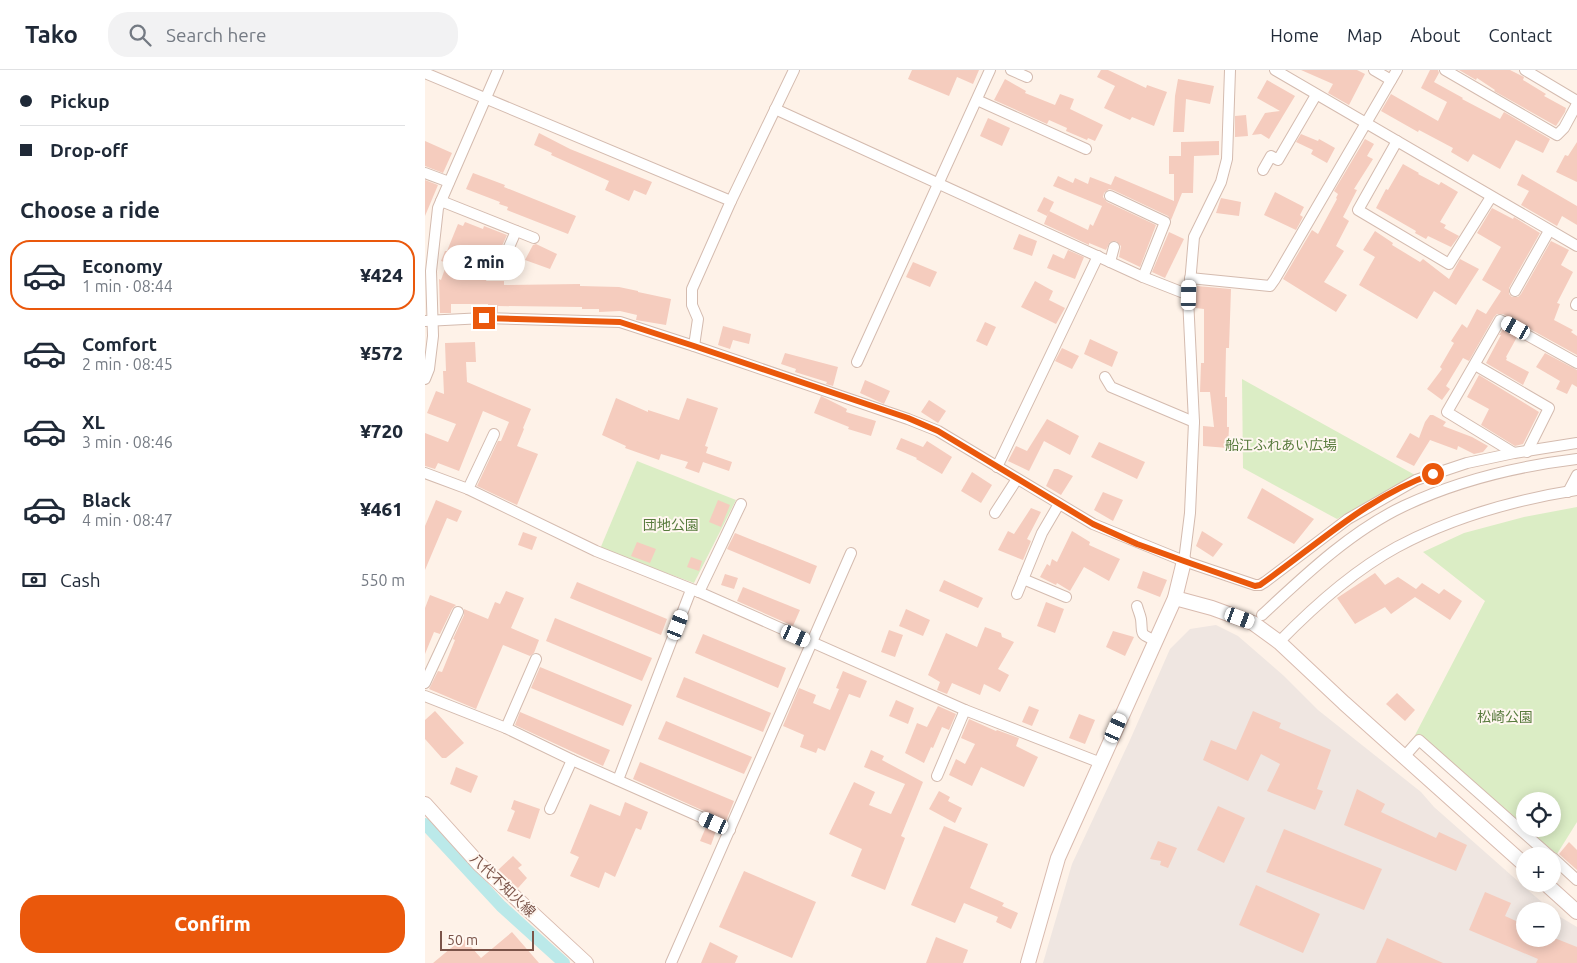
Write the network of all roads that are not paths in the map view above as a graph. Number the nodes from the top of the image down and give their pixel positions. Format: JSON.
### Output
{"nodes":[{"id":1,"x":498,"y":70,"type":"edge"},
{"id":2,"x":794,"y":70,"type":"edge"},
{"id":3,"x":990,"y":70,"type":"edge"},
{"id":4,"x":1011,"y":70,"type":"edge"},
{"id":5,"x":1230,"y":70,"type":"edge"},
{"id":6,"x":1275,"y":70,"type":"edge"},
{"id":7,"x":1374,"y":70,"type":"edge"},
{"id":8,"x":1397,"y":70,"type":"edge"},
{"id":9,"x":1445,"y":70,"type":"edge"},
{"id":10,"x":1525,"y":70,"type":"edge"},
{"id":11,"x":425,"y":73,"type":"edge"},
{"id":12,"x":1027,"y":77,"type":"dead end"},
{"id":13,"x":1391,"y":80,"type":"junction"},
{"id":14,"x":1316,"y":95,"type":"junction"},
{"id":15,"x":487,"y":98,"type":"junction"},
{"id":16,"x":977,"y":100,"type":"junction"},
{"id":17,"x":1577,"y":102,"type":"edge"},
{"id":18,"x":775,"y":109,"type":"junction"},
{"id":19,"x":1365,"y":123,"type":"junction"},
{"id":20,"x":1397,"y":142,"type":"junction"},
{"id":21,"x":1086,"y":149,"type":"dead end"},
{"id":22,"x":1263,"y":170,"type":"dead end"},
{"id":23,"x":425,"y":172,"type":"edge"},
{"id":24,"x":449,"y":182,"type":"junction"},
{"id":25,"x":939,"y":184,"type":"junction"},
{"id":26,"x":1110,"y":196,"type":"dead end"},
{"id":27,"x":1491,"y":197,"type":"junction"},
{"id":28,"x":441,"y":200,"type":"junction"},
{"id":29,"x":731,"y":200,"type":"junction"},
{"id":30,"x":516,"y":231,"type":"junction"},
{"id":31,"x":1549,"y":231,"type":"junction"},
{"id":32,"x":534,"y":238,"type":"dead end"},
{"id":33,"x":429,"y":242,"type":"edge"},
{"id":34,"x":1577,"y":246,"type":"edge"},
{"id":35,"x":1114,"y":247,"type":"dead end"},
{"id":36,"x":1098,"y":256,"type":"junction"},
{"id":37,"x":1110,"y":262,"type":"junction"},
{"id":38,"x":500,"y":268,"type":"dead end"},
{"id":39,"x":1143,"y":277,"type":"junction"},
{"id":40,"x":1190,"y":278,"type":"junction"},
{"id":41,"x":1515,"y":291,"type":"dead end"},
{"id":42,"x":1189,"y":295,"type":"junction"},
{"id":43,"x":429,"y":321,"type":"edge"},
{"id":44,"x":694,"y":346,"type":"junction"},
{"id":45,"x":857,"y":362,"type":"dead end"},
{"id":46,"x":1577,"y":362,"type":"edge"},
{"id":47,"x":1475,"y":365,"type":"junction"},
{"id":48,"x":1105,"y":377,"type":"dead end"},
{"id":49,"x":425,"y":379,"type":"edge"},
{"id":50,"x":1194,"y":422,"type":"junction"},
{"id":51,"x":494,"y":434,"type":"dead end"},
{"id":52,"x":1577,"y":443,"type":"edge"},
{"id":53,"x":1527,"y":452,"type":"junction"},
{"id":54,"x":1513,"y":453,"type":"junction"},
{"id":55,"x":1577,"y":460,"type":"edge"},
{"id":56,"x":997,"y":467,"type":"junction"},
{"id":57,"x":425,"y":473,"type":"edge"},
{"id":58,"x":1577,"y":475,"type":"edge"},
{"id":59,"x":1017,"y":479,"type":"junction"},
{"id":60,"x":468,"y":489,"type":"junction"},
{"id":61,"x":1572,"y":491,"type":"edge"},
{"id":62,"x":741,"y":504,"type":"dead end"},
{"id":63,"x":1059,"y":504,"type":"junction"},
{"id":64,"x":995,"y":513,"type":"dead end"},
{"id":65,"x":851,"y":553,"type":"dead end"},
{"id":66,"x":1184,"y":561,"type":"junction"},
{"id":67,"x":1023,"y":579,"type":"junction"},
{"id":68,"x":695,"y":591,"type":"junction"},
{"id":69,"x":1017,"y":594,"type":"dead end"},
{"id":70,"x":1066,"y":597,"type":"dead end"},
{"id":71,"x":1175,"y":598,"type":"junction"},
{"id":72,"x":1137,"y":606,"type":"dead end"},
{"id":73,"x":457,"y":612,"type":"dead end"},
{"id":74,"x":1262,"y":615,"type":"dead end"},
{"id":75,"x":1155,"y":641,"type":"junction"},
{"id":76,"x":1279,"y":642,"type":"junction"},
{"id":77,"x":812,"y":643,"type":"junction"},
{"id":78,"x":536,"y":659,"type":"dead end"},
{"id":79,"x":425,"y":683,"type":"edge"},
{"id":80,"x":425,"y":696,"type":"edge"},
{"id":81,"x":965,"y":710,"type":"junction"},
{"id":82,"x":506,"y":728,"type":"junction"},
{"id":83,"x":1404,"y":757,"type":"junction"},
{"id":84,"x":572,"y":760,"type":"junction"},
{"id":85,"x":1101,"y":763,"type":"junction"},
{"id":86,"x":937,"y":776,"type":"dead end"},
{"id":87,"x":618,"y":780,"type":"junction"},
{"id":88,"x":425,"y":804,"type":"edge"},
{"id":89,"x":550,"y":809,"type":"dead end"},
{"id":90,"x":730,"y":830,"type":"junction"},
{"id":91,"x":1540,"y":847,"type":"edge"},
{"id":92,"x":1516,"y":857,"type":"edge"},
{"id":93,"x":1561,"y":866,"type":"edge"},
{"id":94,"x":1577,"y":880,"type":"edge"},
{"id":95,"x":1554,"y":892,"type":"edge"},
{"id":96,"x":1577,"y":912,"type":"edge"},
{"id":97,"x":585,"y":963,"type":"edge"},
{"id":98,"x":671,"y":963,"type":"edge"},
{"id":99,"x":1028,"y":963,"type":"edge"}],
"edges":[{"from":1,"to":15,"type":"street"},
{"from":2,"to":18,"type":"street"},
{"from":3,"to":16,"type":"street"},
{"from":4,"to":12,"type":"street"},
{"from":5,"to":40,"type":"street"},
{"from":6,"to":14,"type":"street"},
{"from":7,"to":13,"type":"street"},
{"from":8,"to":13,"type":"street"},
{"from":9,"to":17,"type":"street"},
{"from":10,"to":17,"type":"street"},
{"from":11,"to":15,"type":"street"},
{"from":13,"to":19,"type":"street"},
{"from":14,"to":19,"type":"street"},
{"from":14,"to":22,"type":"street"},
{"from":15,"to":24,"type":"street"},
{"from":15,"to":29,"type":"street"},
{"from":16,"to":21,"type":"street"},
{"from":16,"to":25,"type":"street"},
{"from":18,"to":25,"type":"street"},
{"from":18,"to":29,"type":"street"},
{"from":19,"to":20,"type":"street"},
{"from":19,"to":40,"type":"street"},
{"from":20,"to":27,"type":"street"},
{"from":20,"to":27,"type":"street"},
{"from":23,"to":24,"type":"street"},
{"from":24,"to":28,"type":"street"},
{"from":25,"to":36,"type":"street"},
{"from":25,"to":45,"type":"street"},
{"from":26,"to":39,"type":"street"},
{"from":27,"to":31,"type":"street"},
{"from":28,"to":30,"type":"street"},
{"from":28,"to":33,"type":"street"},
{"from":29,"to":44,"type":"street"},
{"from":30,"to":32,"type":"street"},
{"from":30,"to":38,"type":"street"},
{"from":31,"to":34,"type":"street"},
{"from":31,"to":41,"type":"street"},
{"from":33,"to":43,"type":"street"},
{"from":35,"to":37,"type":"street"},
{"from":36,"to":37,"type":"street"},
{"from":36,"to":56,"type":"street"},
{"from":37,"to":39,"type":"street"},
{"from":39,"to":42,"type":"street"},
{"from":40,"to":42,"type":"street"},
{"from":42,"to":50,"type":"street"},
{"from":43,"to":44,"type":"street"},
{"from":43,"to":49,"type":"street"},
{"from":44,"to":56,"type":"street"},
{"from":46,"to":47,"type":"street"},
{"from":47,"to":53,"type":"street"},
{"from":47,"to":54,"type":"street"},
{"from":48,"to":50,"type":"street"},
{"from":50,"to":66,"type":"street"},
{"from":51,"to":60,"type":"street"},
{"from":52,"to":53,"type":"street"},
{"from":53,"to":54,"type":"street"},
{"from":54,"to":66,"type":"street"},
{"from":55,"to":74,"type":"street"},
{"from":56,"to":59,"type":"street"},
{"from":57,"to":60,"type":"street"},
{"from":58,"to":61,"type":"street"},
{"from":59,"to":63,"type":"street"},
{"from":59,"to":64,"type":"street"},
{"from":60,"to":68,"type":"street"},
{"from":61,"to":76,"type":"street"},
{"from":62,"to":68,"type":"street"},
{"from":63,"to":66,"type":"street"},
{"from":63,"to":67,"type":"street"},
{"from":65,"to":77,"type":"street"},
{"from":66,"to":71,"type":"street"},
{"from":67,"to":69,"type":"street"},
{"from":67,"to":70,"type":"street"},
{"from":68,"to":77,"type":"street"},
{"from":68,"to":87,"type":"street"},
{"from":71,"to":75,"type":"street"},
{"from":71,"to":76,"type":"street"},
{"from":72,"to":75,"type":"street"},
{"from":73,"to":79,"type":"street"},
{"from":75,"to":85,"type":"street"},
{"from":76,"to":83,"type":"street"},
{"from":77,"to":81,"type":"street"},
{"from":77,"to":90,"type":"street"},
{"from":78,"to":82,"type":"street"},
{"from":80,"to":82,"type":"street"},
{"from":81,"to":85,"type":"street"},
{"from":81,"to":86,"type":"street"},
{"from":82,"to":84,"type":"street"},
{"from":83,"to":91,"type":"street"},
{"from":83,"to":92,"type":"street"},
{"from":84,"to":87,"type":"street"},
{"from":84,"to":89,"type":"street"},
{"from":85,"to":99,"type":"street"},
{"from":87,"to":90,"type":"street"},
{"from":88,"to":97,"type":"street","name":"八代不知火線"},
{"from":90,"to":98,"type":"street"},
{"from":93,"to":94,"type":"street"},
{"from":95,"to":96,"type":"street"}]}
